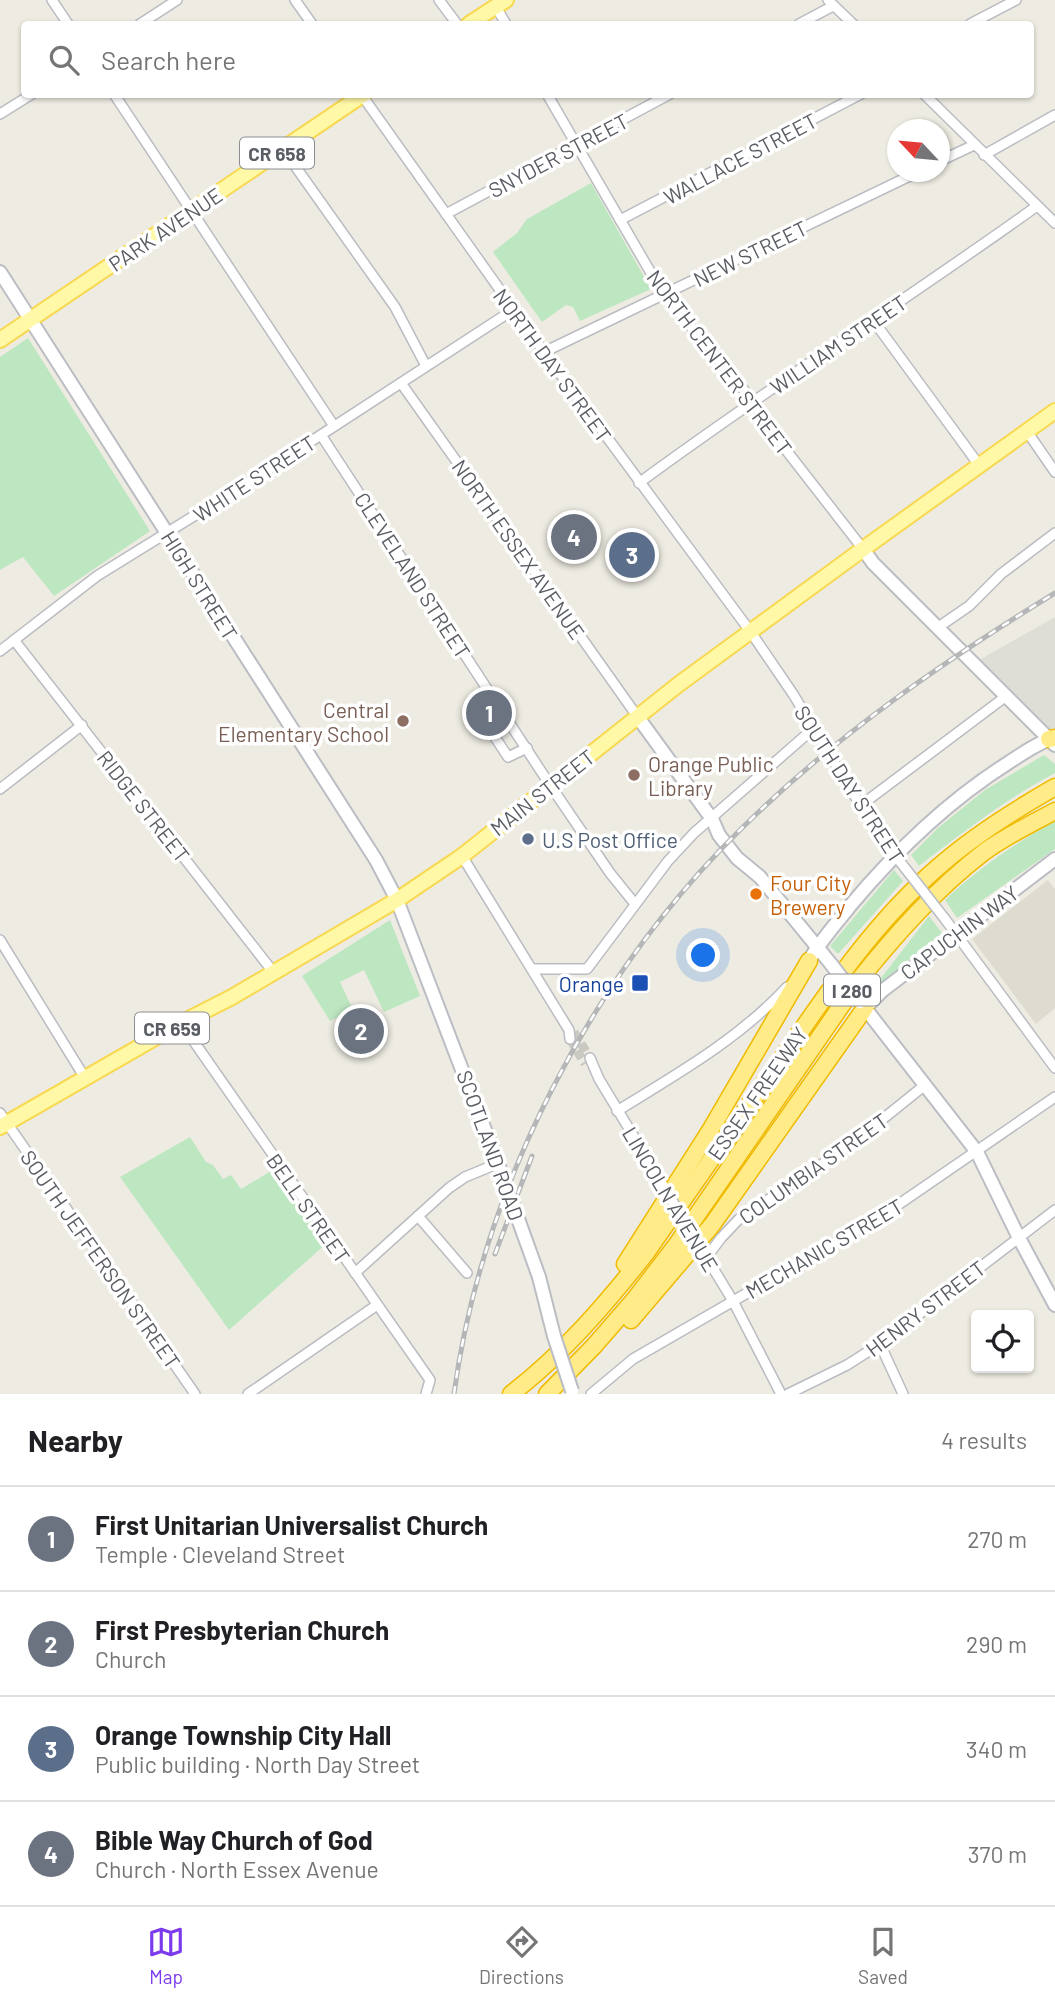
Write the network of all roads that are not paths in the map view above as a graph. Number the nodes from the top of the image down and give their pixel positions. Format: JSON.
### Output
{"nodes":[{"id":1,"x":52,"y":0,"type":"edge"},
{"id":2,"x":177,"y":0,"type":"edge"},
{"id":3,"x":295,"y":0,"type":"edge"},
{"id":4,"x":439,"y":0,"type":"edge"},
{"id":5,"x":1016,"y":0,"type":"edge"},
{"id":6,"x":831,"y":3,"type":"edge"},
{"id":7,"x":501,"y":4,"type":"edge"},
{"id":8,"x":66,"y":21,"type":"edge"},
{"id":9,"x":145,"y":21,"type":"edge"},
{"id":10,"x":310,"y":21,"type":"edge"},
{"id":11,"x":455,"y":21,"type":"edge"},
{"id":12,"x":475,"y":21,"type":"edge"},
{"id":13,"x":505,"y":21,"type":"edge"},
{"id":14,"x":804,"y":21,"type":"edge"},
{"id":15,"x":850,"y":21,"type":"edge"},
{"id":16,"x":976,"y":21,"type":"edge"},
{"id":17,"x":26,"y":98,"type":"edge"},
{"id":18,"x":117,"y":98,"type":"edge"},
{"id":19,"x":359,"y":98,"type":"edge"},
{"id":20,"x":365,"y":98,"type":"edge"},
{"id":21,"x":549,"y":98,"type":"edge"},
{"id":22,"x":663,"y":98,"type":"edge"},
{"id":23,"x":853,"y":98,"type":"edge"},
{"id":24,"x":928,"y":98,"type":"edge"},
{"id":25,"x":0,"y":114,"type":"edge"},
{"id":26,"x":1055,"y":114,"type":"edge"},
{"id":27,"x":576,"y":145,"type":"junction"},
{"id":28,"x":974,"y":145,"type":"junction"},
{"id":29,"x":283,"y":149,"type":"junction"},
{"id":30,"x":984,"y":155,"type":"junction"},
{"id":31,"x":950,"y":156,"type":"edge"},
{"id":32,"x":897,"y":182,"type":"edge"},
{"id":33,"x":1037,"y":206,"type":"junction"},
{"id":34,"x":192,"y":211,"type":"junction"},
{"id":35,"x":446,"y":214,"type":"junction"},
{"id":36,"x":620,"y":220,"type":"junction"},
{"id":37,"x":1055,"y":223,"type":"edge"},
{"id":38,"x":0,"y":272,"type":"edge"},
{"id":39,"x":663,"y":294,"type":"junction"},
{"id":40,"x":513,"y":310,"type":"junction"},
{"id":41,"x":31,"y":319,"type":"junction"},
{"id":42,"x":873,"y":320,"type":"junction"},
{"id":43,"x":0,"y":340,"type":"edge"},
{"id":44,"x":544,"y":352,"type":"junction"},
{"id":45,"x":426,"y":366,"type":"junction"},
{"id":46,"x":401,"y":383,"type":"junction"},
{"id":47,"x":754,"y":401,"type":"junction"},
{"id":48,"x":1052,"y":416,"type":"edge"},
{"id":49,"x":334,"y":426,"type":"junction"},
{"id":50,"x":1026,"y":430,"type":"junction"},
{"id":51,"x":321,"y":435,"type":"junction"},
{"id":52,"x":979,"y":464,"type":"junction"},
{"id":53,"x":1055,"y":472,"type":"edge"},
{"id":54,"x":639,"y":483,"type":"junction"},
{"id":55,"x":1055,"y":533,"type":"edge"},
{"id":56,"x":167,"y":534,"type":"junction"},
{"id":57,"x":863,"y":549,"type":"junction"},
{"id":58,"x":937,"y":628,"type":"junction"},
{"id":59,"x":751,"y":631,"type":"junction"},
{"id":60,"x":14,"y":640,"type":"junction"},
{"id":61,"x":0,"y":651,"type":"edge"},
{"id":62,"x":1005,"y":697,"type":"junction"},
{"id":63,"x":497,"y":702,"type":"junction"},
{"id":64,"x":637,"y":716,"type":"junction"},
{"id":65,"x":82,"y":725,"type":"junction"},
{"id":66,"x":814,"y":728,"type":"junction"},
{"id":67,"x":1054,"y":740,"type":"edge"},
{"id":68,"x":527,"y":748,"type":"junction"},
{"id":69,"x":550,"y":785,"type":"junction"},
{"id":70,"x":1055,"y":788,"type":"edge"},
{"id":71,"x":0,"y":789,"type":"edge"},
{"id":72,"x":860,"y":806,"type":"junction"},
{"id":73,"x":1055,"y":811,"type":"edge"},
{"id":74,"x":712,"y":820,"type":"junction"},
{"id":75,"x":462,"y":856,"type":"junction"},
{"id":76,"x":895,"y":856,"type":"junction"},
{"id":77,"x":1055,"y":859,"type":"edge"},
{"id":78,"x":397,"y":901,"type":"junction"},
{"id":79,"x":635,"y":904,"type":"junction"},
{"id":80,"x":956,"y":934,"type":"junction"},
{"id":81,"x":0,"y":940,"type":"edge"},
{"id":82,"x":817,"y":946,"type":"junction"},
{"id":83,"x":808,"y":961,"type":"junction"},
{"id":84,"x":532,"y":969,"type":"junction"},
{"id":85,"x":274,"y":973,"type":"junction"},
{"id":86,"x":863,"y":1005,"type":"junction"},
{"id":87,"x":181,"y":1023,"type":"junction"},
{"id":88,"x":571,"y":1034,"type":"tunnel mouth"},
{"id":89,"x":587,"y":1061,"type":"tunnel mouth"},
{"id":90,"x":1055,"y":1068,"type":"edge"},
{"id":91,"x":85,"y":1078,"type":"junction"},
{"id":92,"x":925,"y":1085,"type":"junction"},
{"id":93,"x":1055,"y":1097,"type":"edge"},
{"id":94,"x":617,"y":1111,"type":"junction"},
{"id":95,"x":2,"y":1121,"type":"edge"},
{"id":96,"x":977,"y":1152,"type":"junction"},
{"id":97,"x":499,"y":1163,"type":"junction"},
{"id":98,"x":1055,"y":1210,"type":"edge"},
{"id":99,"x":418,"y":1216,"type":"junction"},
{"id":100,"x":1019,"y":1238,"type":"junction"},
{"id":101,"x":706,"y":1258,"type":"junction"},
{"id":102,"x":355,"y":1273,"type":"junction"},
{"id":103,"x":467,"y":1273,"type":"dead end"},
{"id":104,"x":733,"y":1301,"type":"junction"},
{"id":105,"x":377,"y":1305,"type":"junction"},
{"id":106,"x":1055,"y":1305,"type":"edge"},
{"id":107,"x":581,"y":1329,"type":"junction"},
{"id":108,"x":880,"y":1344,"type":"junction"},
{"id":109,"x":573,"y":1392,"type":"edge"},
{"id":110,"x":195,"y":1394,"type":"edge"},
{"id":111,"x":248,"y":1394,"type":"edge"},
{"id":112,"x":426,"y":1394,"type":"edge"},
{"id":113,"x":511,"y":1394,"type":"edge"},
{"id":114,"x":547,"y":1394,"type":"edge"},
{"id":115,"x":591,"y":1394,"type":"edge"},
{"id":116,"x":781,"y":1394,"type":"edge"},
{"id":117,"x":788,"y":1394,"type":"edge"},
{"id":118,"x":903,"y":1394,"type":"edge"}],
"edges":[{"from":1,"to":8,"type":"street"},
{"from":2,"to":9,"type":"street"},
{"from":3,"to":10,"type":"street"},
{"from":4,"to":11,"type":"street"},
{"from":5,"to":16,"type":"street"},
{"from":6,"to":14,"type":"street"},
{"from":6,"to":15,"type":"street"},
{"from":7,"to":12,"type":"main road"},
{"from":7,"to":13,"type":"street"},
{"from":17,"to":25,"type":"street"},
{"from":18,"to":34,"type":"street"},
{"from":19,"to":29,"type":"main road","name":"PARK AVENUE","number":"CR 658"},
{"from":20,"to":35,"type":"street","name":"NORTH DAY STREET"},
{"from":21,"to":27,"type":"street","name":"NORTH CENTER STREET"},
{"from":22,"to":27,"type":"street","name":"SNYDER STREET"},
{"from":23,"to":36,"type":"street","name":"WALLACE STREET"},
{"from":24,"to":28,"type":"street"},
{"from":26,"to":30,"type":"street"},
{"from":27,"to":35,"type":"street","name":"SNYDER STREET"},
{"from":27,"to":36,"type":"street","name":"NORTH CENTER STREET"},
{"from":28,"to":30,"type":"street"},
{"from":28,"to":31,"type":"street"},
{"from":29,"to":34,"type":"main road","name":"PARK AVENUE","number":"CR 658"},
{"from":29,"to":45,"type":"street"},
{"from":30,"to":33,"type":"street"},
{"from":32,"to":39,"type":"street","name":"NEW STREET"},
{"from":33,"to":37,"type":"street"},
{"from":33,"to":42,"type":"street","name":"WILLIAM STREET"},
{"from":34,"to":41,"type":"main road","name":"PARK AVENUE","number":"CR 658"},
{"from":34,"to":49,"type":"street"},
{"from":35,"to":40,"type":"street","name":"NORTH DAY STREET"},
{"from":36,"to":39,"type":"street","name":"NORTH CENTER STREET"},
{"from":38,"to":41,"type":"main road","name":"HIGH STREET"},
{"from":39,"to":44,"type":"street","name":"NEW STREET"},
{"from":39,"to":47,"type":"street","name":"NORTH CENTER STREET"},
{"from":40,"to":44,"type":"street","name":"NORTH DAY STREET"},
{"from":40,"to":45,"type":"street","name":"WHITE STREET"},
{"from":41,"to":43,"type":"main road","name":"PARK AVENUE","number":"CR 658"},
{"from":41,"to":56,"type":"main road","name":"HIGH STREET"},
{"from":42,"to":47,"type":"street","name":"WILLIAM STREET"},
{"from":42,"to":52,"type":"street"},
{"from":44,"to":54,"type":"street","name":"NORTH DAY STREET"},
{"from":45,"to":46,"type":"street","name":"WHITE STREET"},
{"from":46,"to":49,"type":"street","name":"WHITE STREET"},
{"from":46,"to":64,"type":"street","name":"NORTH ESSEX AVENUE"},
{"from":47,"to":54,"type":"street","name":"WILLIAM STREET"},
{"from":47,"to":57,"type":"street","name":"NORTH CENTER STREET"},
{"from":48,"to":50,"type":"main road","name":"MAIN STREET"},
{"from":49,"to":51,"type":"street","name":"WHITE STREET"},
{"from":50,"to":52,"type":"main road","name":"MAIN STREET"},
{"from":50,"to":53,"type":"street"},
{"from":51,"to":56,"type":"street","name":"WHITE STREET"},
{"from":51,"to":63,"type":"street","name":"CLEVELAND STREET"},
{"from":52,"to":57,"type":"main road","name":"MAIN STREET"},
{"from":54,"to":59,"type":"street","name":"NORTH DAY STREET"},
{"from":55,"to":58,"type":"street"},
{"from":56,"to":60,"type":"street","name":"WHITE STREET"},
{"from":56,"to":78,"type":"main road","name":"HIGH STREET"},
{"from":57,"to":58,"type":"main road"},
{"from":57,"to":59,"type":"main road","name":"MAIN STREET"},
{"from":58,"to":62,"type":"main road"},
{"from":59,"to":64,"type":"main road","name":"MAIN STREET"},
{"from":59,"to":66,"type":"street","name":"SOUTH DAY STREET"},
{"from":60,"to":61,"type":"street","name":"WHITE STREET"},
{"from":60,"to":65,"type":"street","name":"RIDGE STREET"},
{"from":62,"to":67,"type":"main road"},
{"from":62,"to":72,"type":"street"},
{"from":63,"to":68,"type":"street","name":"CLEVELAND STREET"},
{"from":63,"to":68,"type":"street"},
{"from":64,"to":69,"type":"main road","name":"MAIN STREET"},
{"from":64,"to":74,"type":"main road"},
{"from":65,"to":71,"type":"street"},
{"from":65,"to":85,"type":"street","name":"RIDGE STREET"},
{"from":66,"to":72,"type":"street","name":"SOUTH DAY STREET"},
{"from":66,"to":74,"type":"street"},
{"from":67,"to":76,"type":"main road"},
{"from":68,"to":69,"type":"street","name":"CLEVELAND STREET"},
{"from":69,"to":75,"type":"main road","name":"MAIN STREET"},
{"from":69,"to":79,"type":"street","name":"CLEVELAND STREET"},
{"from":70,"to":107,"type":"highway","name":"ESSEX FREEWAY","number":"I 280"},
{"from":72,"to":76,"type":"street","name":"SOUTH DAY STREET"},
{"from":73,"to":114,"type":"highway","name":"ESSEX FREEWAY","number":"I 280"},
{"from":74,"to":79,"type":"street"},
{"from":74,"to":82,"type":"main road"},
{"from":75,"to":78,"type":"main road","name":"MAIN STREET"},
{"from":75,"to":84,"type":"street"},
{"from":76,"to":80,"type":"street","name":"SOUTH DAY STREET","bridge":true},
{"from":76,"to":82,"type":"main road"},
{"from":77,"to":80,"type":"main road","name":"CAPUCHIN WAY"},
{"from":78,"to":85,"type":"main road","name":"MAIN STREET","number":"CR 659"},
{"from":78,"to":97,"type":"main road","name":"SCOTLAND ROAD"},
{"from":79,"to":84,"type":"street"},
{"from":80,"to":86,"type":"main road","name":"CAPUCHIN WAY"},
{"from":80,"to":90,"type":"street","name":"SOUTH DAY STREET"},
{"from":81,"to":91,"type":"street"},
{"from":82,"to":83,"type":"main road"},
{"from":82,"to":86,"type":"main road","bridge":true},
{"from":83,"to":94,"type":"street"},
{"from":83,"to":107,"type":"highway"},
{"from":84,"to":88,"type":"street"},
{"from":85,"to":87,"type":"main road","name":"MAIN STREET","number":"CR 659"},
{"from":86,"to":92,"type":"main road"},
{"from":86,"to":114,"type":"highway"},
{"from":87,"to":91,"type":"main road","name":"MAIN STREET","number":"CR 659"},
{"from":87,"to":102,"type":"street","name":"BELL STREET"},
{"from":89,"to":94,"type":"street","name":"LINCOLN AVENUE"},
{"from":91,"to":95,"type":"main road","name":"MAIN STREET","number":"CR 659"},
{"from":92,"to":96,"type":"main road"},
{"from":92,"to":101,"type":"street","name":"COLUMBIA STREET"},
{"from":93,"to":96,"type":"street","name":"MECHANIC STREET"},
{"from":94,"to":101,"type":"street","name":"LINCOLN AVENUE","bridge":true},
{"from":95,"to":110,"type":"street","name":"SOUTH JEFFERSON STREET"},
{"from":96,"to":100,"type":"main road"},
{"from":96,"to":104,"type":"street","name":"MECHANIC STREET"},
{"from":97,"to":99,"type":"street"},
{"from":97,"to":109,"type":"main road","name":"SCOTLAND ROAD","bridge":true},
{"from":98,"to":100,"type":"street","name":"HENRY STREET"},
{"from":99,"to":102,"type":"street"},
{"from":99,"to":103,"type":"street"},
{"from":100,"to":106,"type":"main road"},
{"from":100,"to":108,"type":"street","name":"HENRY STREET"},
{"from":101,"to":104,"type":"street","name":"LINCOLN AVENUE"},
{"from":102,"to":105,"type":"street","name":"BELL STREET"},
{"from":104,"to":115,"type":"street","name":"MECHANIC STREET"},
{"from":104,"to":116,"type":"street","name":"LINCOLN AVENUE"},
{"from":105,"to":111,"type":"street"},
{"from":105,"to":112,"type":"street","name":"BELL STREET"},
{"from":107,"to":113,"type":"highway","name":"ESSEX FREEWAY","number":"I 280"},
{"from":108,"to":117,"type":"street","name":"HENRY STREET"},
{"from":108,"to":118,"type":"street"}]}
